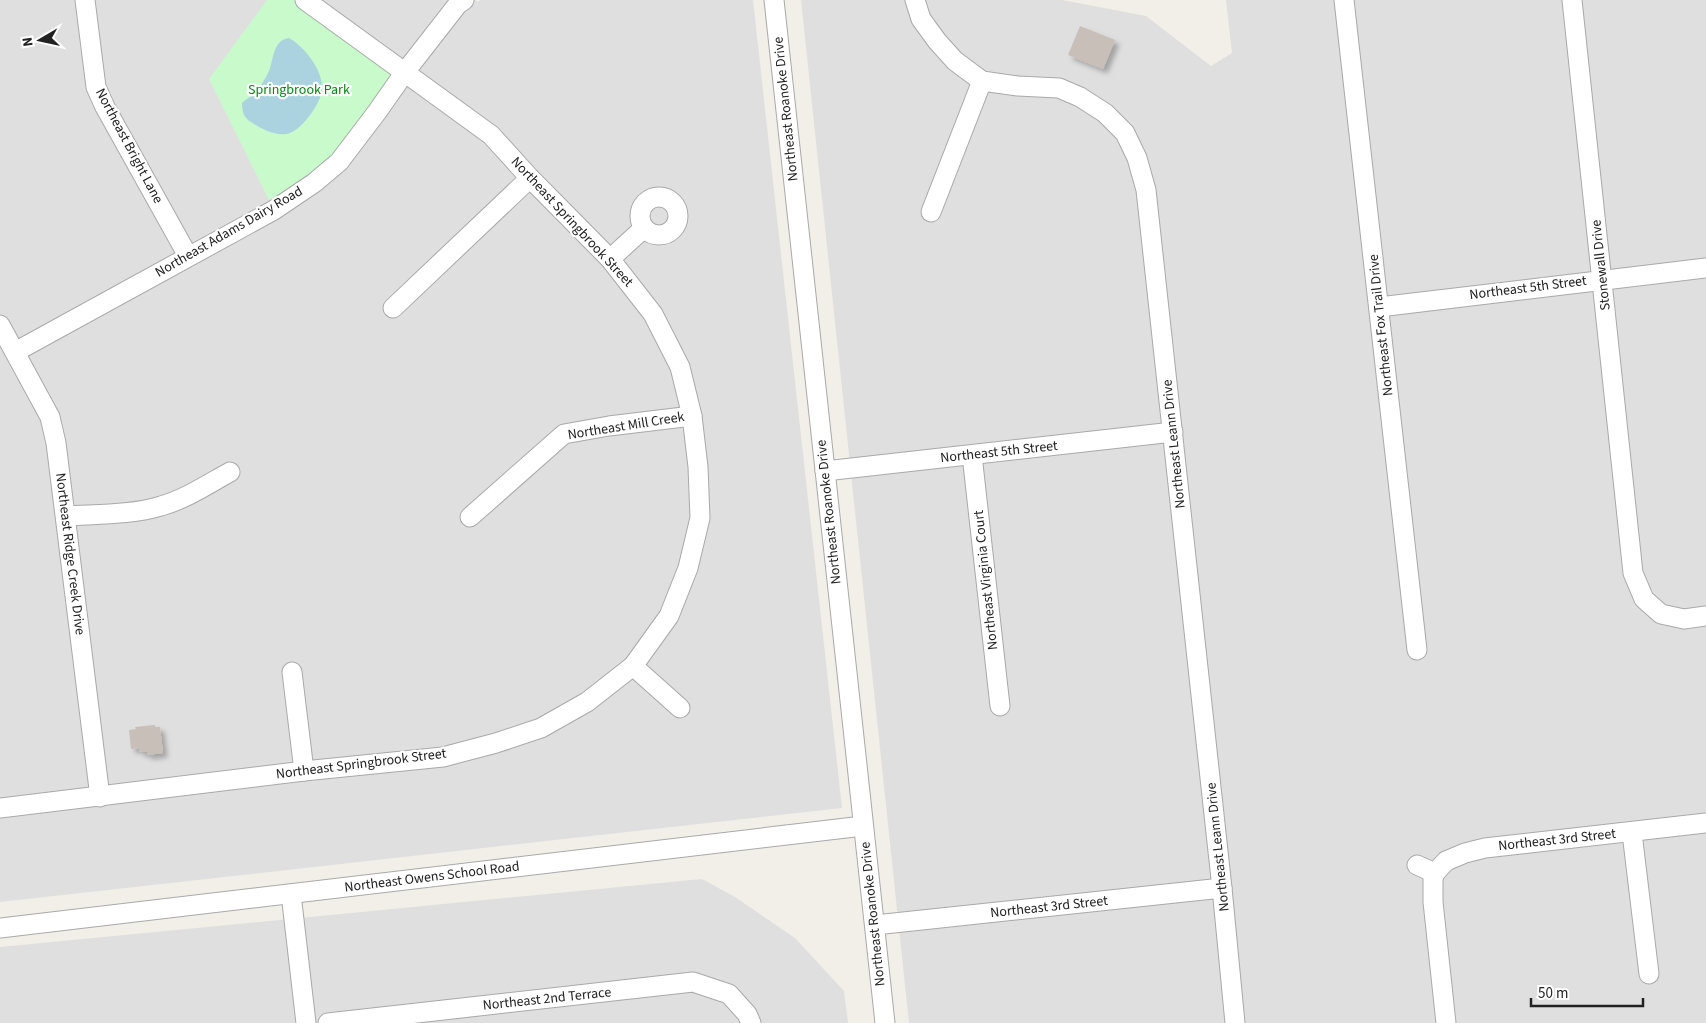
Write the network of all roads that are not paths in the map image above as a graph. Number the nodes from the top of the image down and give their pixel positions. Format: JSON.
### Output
{"nodes":[{"id":1,"x":85,"y":0,"type":"edge"},
{"id":2,"x":305,"y":0,"type":"edge"},
{"id":3,"x":464,"y":0,"type":"edge"},
{"id":4,"x":774,"y":0,"type":"edge"},
{"id":5,"x":915,"y":0,"type":"edge"},
{"id":6,"x":1344,"y":0,"type":"edge"},
{"id":7,"x":1572,"y":0,"type":"edge"},
{"id":8,"x":405,"y":72,"type":"junction"},
{"id":9,"x":982,"y":81,"type":"junction"},
{"id":10,"x":530,"y":178,"type":"junction"},
{"id":11,"x":931,"y":212,"type":"dead end"},
{"id":12,"x":644,"y":228,"type":"dead end"},
{"id":13,"x":188,"y":256,"type":"junction"},
{"id":14,"x":610,"y":259,"type":"junction"},
{"id":15,"x":1706,"y":268,"type":"edge"},
{"id":16,"x":1602,"y":279,"type":"junction"},
{"id":17,"x":1379,"y":307,"type":"junction"},
{"id":18,"x":393,"y":308,"type":"dead end"},
{"id":19,"x":0,"y":325,"type":"edge"},
{"id":20,"x":15,"y":352,"type":"junction"},
{"id":21,"x":692,"y":416,"type":"junction"},
{"id":22,"x":1173,"y":432,"type":"junction"},
{"id":23,"x":972,"y":455,"type":"junction"},
{"id":24,"x":824,"y":471,"type":"junction"},
{"id":25,"x":230,"y":472,"type":"dead end"},
{"id":26,"x":66,"y":516,"type":"junction"},
{"id":27,"x":470,"y":517,"type":"dead end"},
{"id":28,"x":1706,"y":616,"type":"edge"},
{"id":29,"x":1417,"y":650,"type":"dead end"},
{"id":30,"x":633,"y":666,"type":"junction"},
{"id":31,"x":292,"y":672,"type":"dead end"},
{"id":32,"x":1000,"y":706,"type":"dead end"},
{"id":33,"x":680,"y":708,"type":"dead end"},
{"id":34,"x":304,"y":771,"type":"junction"},
{"id":35,"x":100,"y":797,"type":"junction"},
{"id":36,"x":0,"y":808,"type":"edge"},
{"id":37,"x":1706,"y":823,"type":"edge"},
{"id":38,"x":863,"y":826,"type":"junction"},
{"id":39,"x":1632,"y":832,"type":"junction"},
{"id":40,"x":1417,"y":865,"type":"dead end"},
{"id":41,"x":1435,"y":873,"type":"junction"},
{"id":42,"x":1222,"y":888,"type":"junction"},
{"id":43,"x":291,"y":894,"type":"junction"},
{"id":44,"x":875,"y":926,"type":"junction"},
{"id":45,"x":0,"y":928,"type":"edge"},
{"id":46,"x":1649,"y":974,"type":"dead end"},
{"id":47,"x":306,"y":1023,"type":"edge"},
{"id":48,"x":328,"y":1023,"type":"edge"},
{"id":49,"x":751,"y":1023,"type":"edge"},
{"id":50,"x":885,"y":1023,"type":"edge"},
{"id":51,"x":1235,"y":1023,"type":"edge"},
{"id":52,"x":1446,"y":1023,"type":"edge"}],
"edges":[{"from":1,"to":13,"type":"street","name":"Northeast Bright Lane"},
{"from":2,"to":8,"type":"street","name":"Northeast Springbrook Street"},
{"from":3,"to":8,"type":"street","name":"Northeast Adams Dairy Road"},
{"from":4,"to":24,"type":"street","name":"Northeast Roanoke Drive"},
{"from":5,"to":9,"type":"street","name":"Northeast Leann Drive"},
{"from":6,"to":17,"type":"street","name":"Northeast Fox Trail Drive"},
{"from":7,"to":16,"type":"street","name":"Stonewall Drive"},
{"from":8,"to":10,"type":"street","name":"Northeast Springbrook Street"},
{"from":8,"to":13,"type":"street","name":"Northeast Adams Dairy Road"},
{"from":9,"to":11,"type":"street"},
{"from":9,"to":22,"type":"street","name":"Northeast Leann Drive"},
{"from":10,"to":14,"type":"street","name":"Northeast Springbrook Street"},
{"from":10,"to":18,"type":"street"},
{"from":12,"to":14,"type":"street"},
{"from":13,"to":20,"type":"street","name":"Northeast Adams Dairy Road"},
{"from":14,"to":21,"type":"street","name":"Northeast Springbrook Street"},
{"from":15,"to":16,"type":"street","name":"Northeast 5th Street"},
{"from":16,"to":17,"type":"street","name":"Northeast 5th Street"},
{"from":16,"to":28,"type":"street","name":"Stonewall Drive"},
{"from":17,"to":29,"type":"street","name":"Northeast Fox Trail Drive"},
{"from":19,"to":20,"type":"street","name":"Northeast Ridge Creek Drive"},
{"from":20,"to":26,"type":"street","name":"Northeast Ridge Creek Drive"},
{"from":21,"to":27,"type":"street","name":"Northeast Mill Creek"},
{"from":21,"to":30,"type":"street","name":"Northeast Springbrook Street"},
{"from":22,"to":23,"type":"street","name":"Northeast 5th Street"},
{"from":22,"to":42,"type":"street","name":"Northeast Leann Drive"},
{"from":23,"to":24,"type":"street","name":"Northeast 5th Street"},
{"from":23,"to":32,"type":"street","name":"Northeast Virginia Court"},
{"from":24,"to":38,"type":"street","name":"Northeast Roanoke Drive"},
{"from":25,"to":26,"type":"street"},
{"from":26,"to":35,"type":"street","name":"Northeast Ridge Creek Drive"},
{"from":30,"to":33,"type":"street"},
{"from":30,"to":34,"type":"street","name":"Northeast Springbrook Street"},
{"from":31,"to":34,"type":"street"},
{"from":34,"to":35,"type":"street","name":"Northeast Springbrook Street"},
{"from":35,"to":36,"type":"street","name":"Northeast Springbrook Street"},
{"from":37,"to":39,"type":"street","name":"Northeast 3rd Street"},
{"from":38,"to":43,"type":"street","name":"Northeast Owens School Road"},
{"from":38,"to":44,"type":"street","name":"Northeast Roanoke Drive"},
{"from":39,"to":41,"type":"street","name":"Northeast 3rd Street"},
{"from":39,"to":46,"type":"street"},
{"from":40,"to":41,"type":"street"},
{"from":41,"to":52,"type":"street"},
{"from":42,"to":44,"type":"street","name":"Northeast 3rd Street"},
{"from":42,"to":51,"type":"street","name":"Northeast Leann Drive"},
{"from":43,"to":45,"type":"street","name":"Northeast Owens School Road"},
{"from":43,"to":47,"type":"street"},
{"from":44,"to":50,"type":"street","name":"Northeast Roanoke Drive"},
{"from":48,"to":49,"type":"street","name":"Northeast 2nd Terrace"}]}
